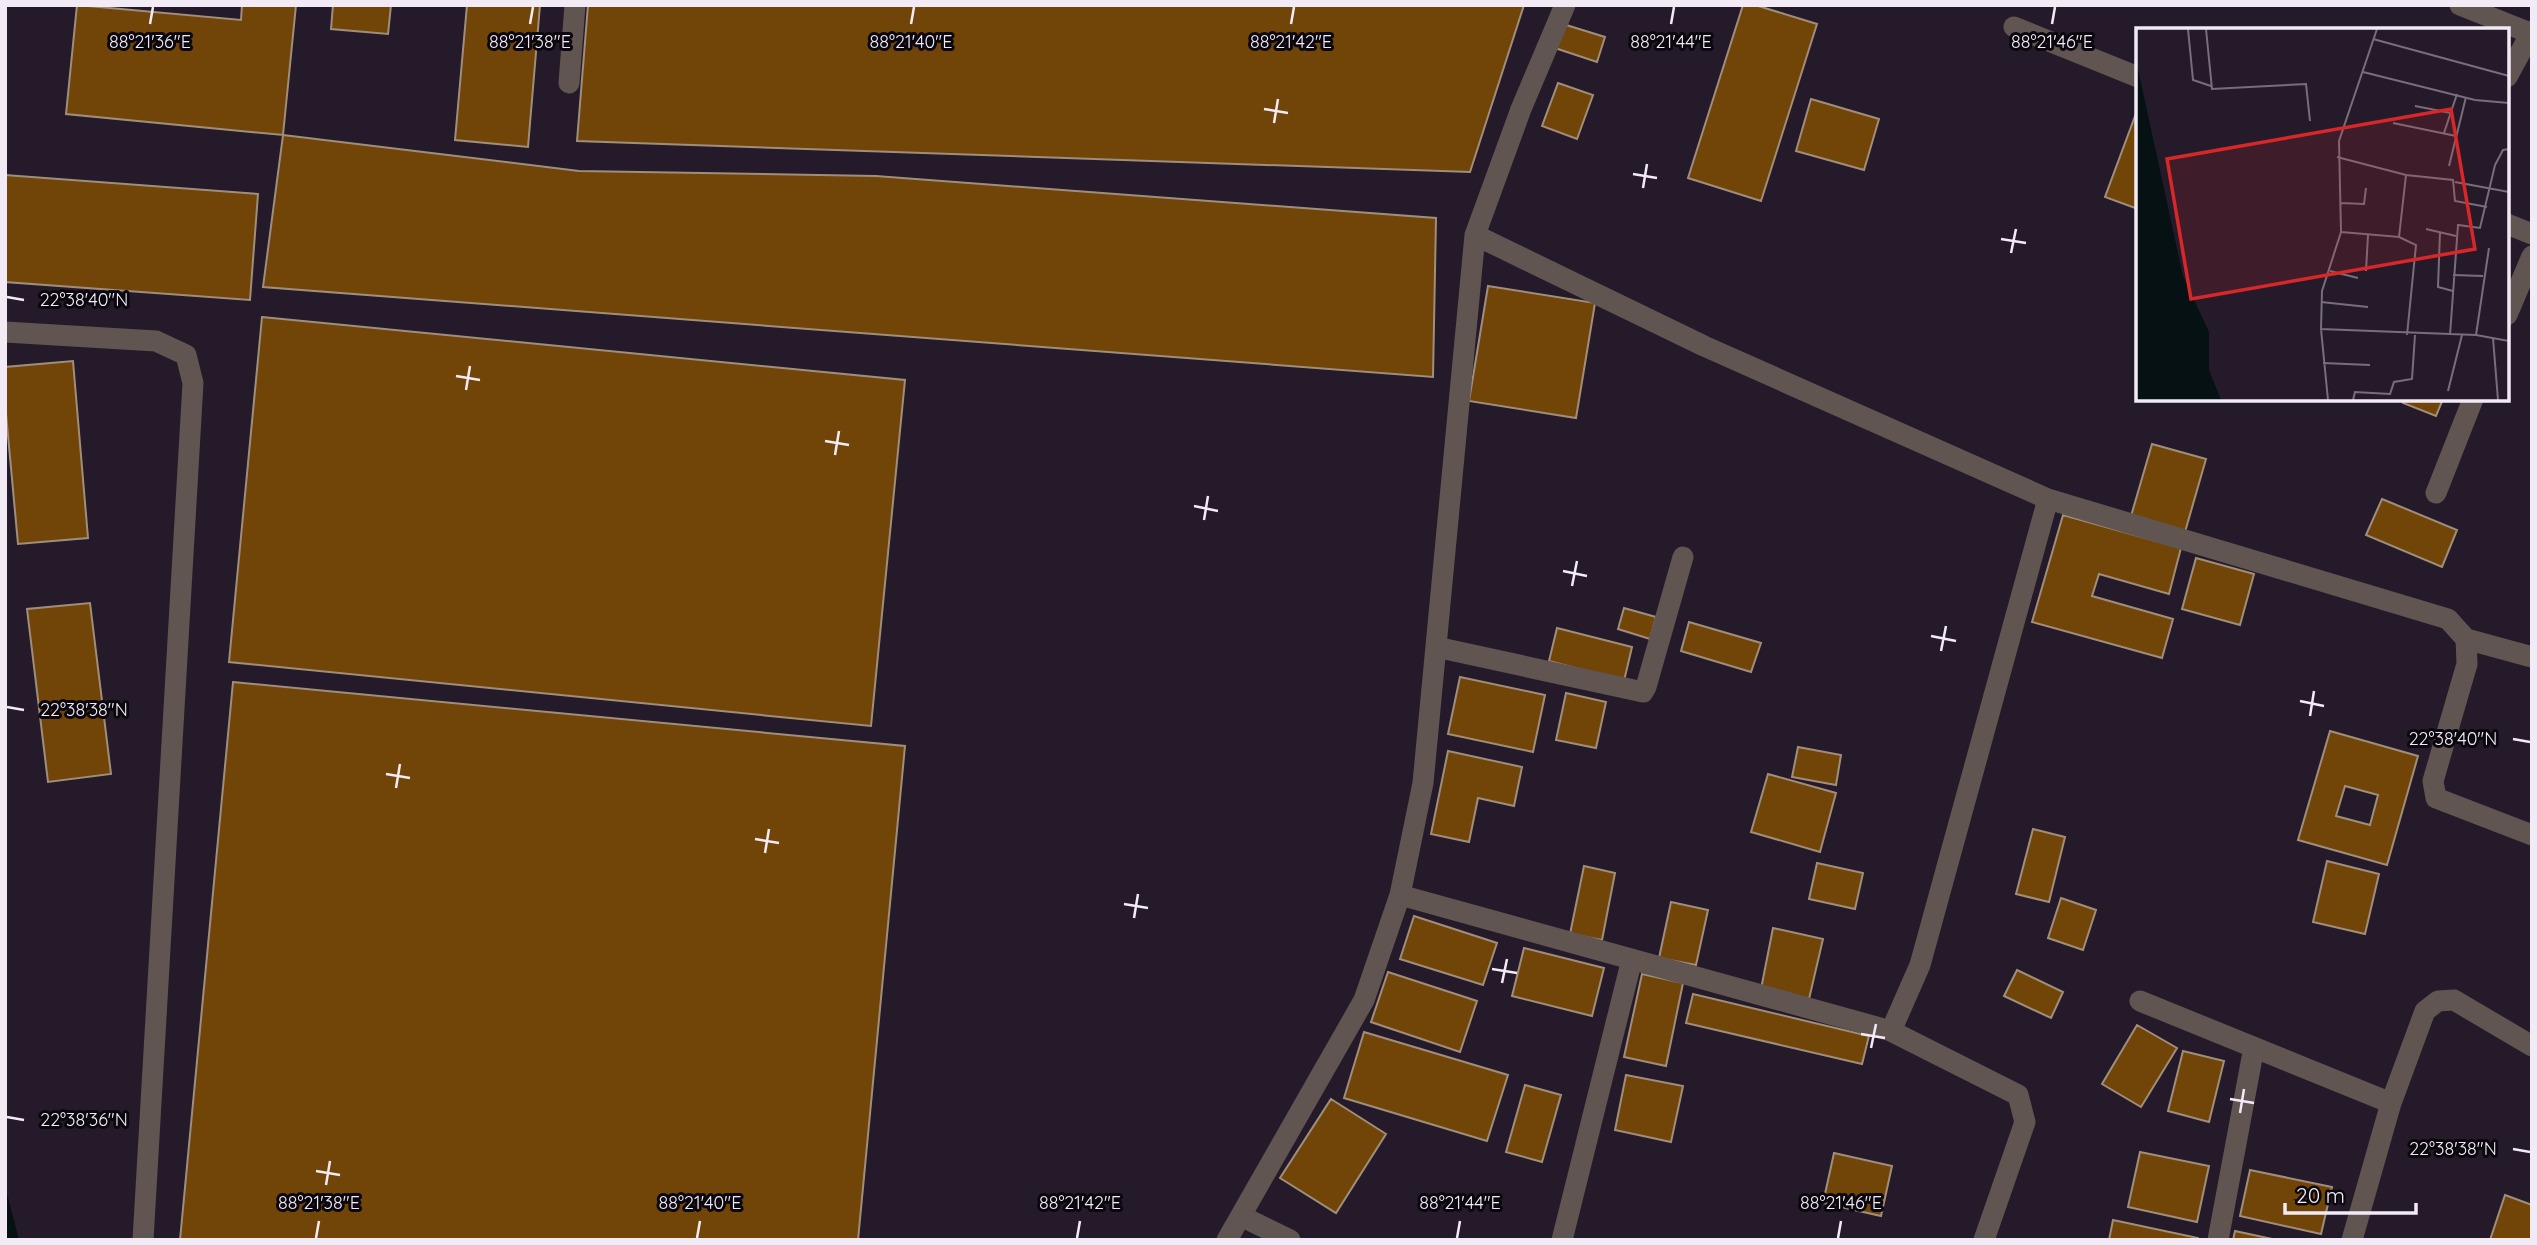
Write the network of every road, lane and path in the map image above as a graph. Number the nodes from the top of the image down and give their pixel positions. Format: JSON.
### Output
{"nodes":[{"id":1,"x":575,"y":5,"type":"edge"},
{"id":2,"x":1565,"y":5,"type":"edge"},
{"id":3,"x":2459,"y":5,"type":"edge"},
{"id":4,"x":2014,"y":27,"type":"dead end"},
{"id":5,"x":2531,"y":32,"type":"edge"},
{"id":6,"x":2509,"y":73,"type":"edge"},
{"id":7,"x":2136,"y":76,"type":"edge"},
{"id":8,"x":569,"y":83,"type":"dead end"},
{"id":9,"x":2509,"y":225,"type":"edge"},
{"id":10,"x":2532,"y":234,"type":"edge"},
{"id":11,"x":1475,"y":235,"type":"junction"},
{"id":12,"x":2532,"y":256,"type":"edge"},
{"id":13,"x":2509,"y":310,"type":"edge"},
{"id":14,"x":5,"y":332,"type":"edge"},
{"id":15,"x":2472,"y":401,"type":"edge"},
{"id":16,"x":2436,"y":492,"type":"dead end"},
{"id":17,"x":2048,"y":499,"type":"junction"},
{"id":18,"x":1683,"y":557,"type":"dead end"},
{"id":19,"x":2466,"y":639,"type":"junction"},
{"id":20,"x":1436,"y":647,"type":"junction"},
{"id":21,"x":2532,"y":657,"type":"edge"},
{"id":22,"x":2532,"y":835,"type":"edge"},
{"id":23,"x":1400,"y":895,"type":"junction"},
{"id":24,"x":1632,"y":959,"type":"junction"},
{"id":25,"x":2140,"y":1001,"type":"dead end"},
{"id":26,"x":1891,"y":1031,"type":"junction"},
{"id":27,"x":2532,"y":1046,"type":"edge"},
{"id":28,"x":2254,"y":1047,"type":"junction"},
{"id":29,"x":2391,"y":1103,"type":"junction"},
{"id":30,"x":1241,"y":1216,"type":"junction"},
{"id":31,"x":143,"y":1240,"type":"edge"},
{"id":32,"x":1227,"y":1240,"type":"edge"},
{"id":33,"x":1290,"y":1240,"type":"edge"},
{"id":34,"x":1562,"y":1240,"type":"edge"},
{"id":35,"x":1984,"y":1240,"type":"edge"},
{"id":36,"x":2218,"y":1240,"type":"edge"},
{"id":37,"x":2352,"y":1240,"type":"edge"}],
"edges":[{"from":1,"to":8,"type":"street"},
{"from":2,"to":11,"type":"street"},
{"from":3,"to":5,"type":"street"},
{"from":4,"to":7,"type":"street"},
{"from":5,"to":6,"type":"street"},
{"from":9,"to":10,"type":"street"},
{"from":11,"to":17,"type":"street"},
{"from":11,"to":20,"type":"street"},
{"from":12,"to":13,"type":"street"},
{"from":14,"to":31,"type":"street"},
{"from":15,"to":16,"type":"street"},
{"from":17,"to":19,"type":"street"},
{"from":17,"to":26,"type":"street"},
{"from":18,"to":20,"type":"street"},
{"from":19,"to":21,"type":"street"},
{"from":19,"to":22,"type":"street"},
{"from":20,"to":23,"type":"street"},
{"from":23,"to":24,"type":"street"},
{"from":23,"to":30,"type":"street"},
{"from":24,"to":26,"type":"street"},
{"from":24,"to":34,"type":"street"},
{"from":25,"to":28,"type":"street"},
{"from":26,"to":35,"type":"street"},
{"from":27,"to":29,"type":"street"},
{"from":28,"to":29,"type":"street"},
{"from":28,"to":36,"type":"street"},
{"from":29,"to":37,"type":"street"},
{"from":30,"to":32,"type":"street"},
{"from":30,"to":33,"type":"street"}]}
